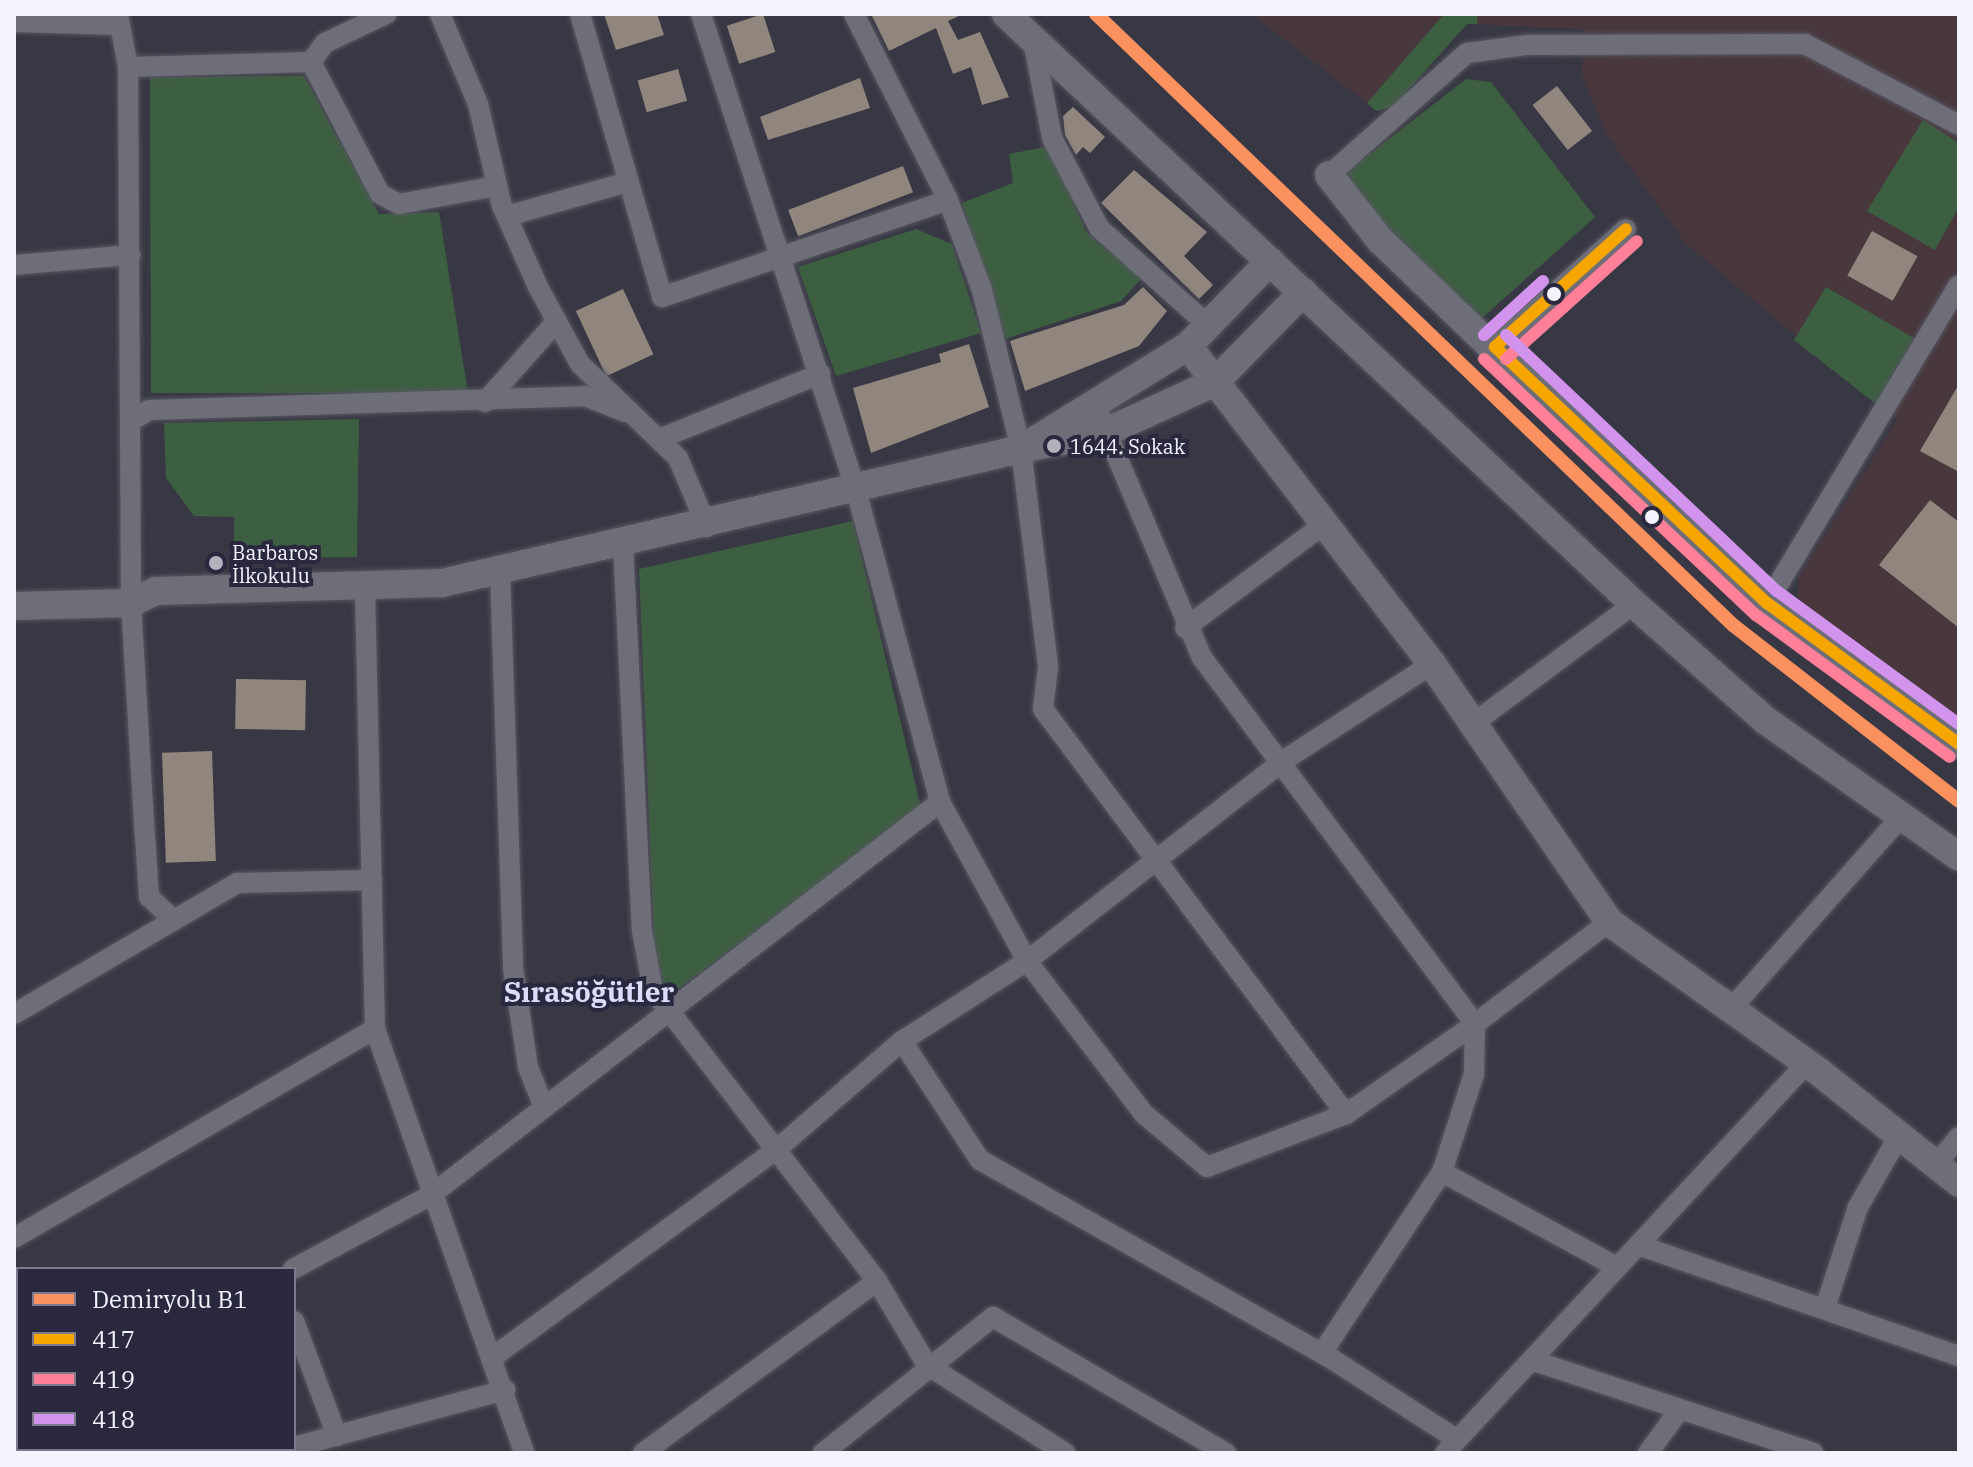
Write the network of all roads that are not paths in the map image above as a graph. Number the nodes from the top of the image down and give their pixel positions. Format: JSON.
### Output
{"nodes":[{"id":1,"x":386,"y":14,"type":"edge"},
{"id":2,"x":440,"y":14,"type":"edge"},
{"id":3,"x":580,"y":14,"type":"edge"},
{"id":4,"x":701,"y":14,"type":"edge"},
{"id":5,"x":854,"y":14,"type":"edge"},
{"id":6,"x":1006,"y":14,"type":"edge"},
{"id":7,"x":118,"y":20,"type":"edge"},
{"id":8,"x":14,"y":22,"type":"edge"},
{"id":9,"x":1033,"y":40,"type":"junction"},
{"id":10,"x":311,"y":62,"type":"junction"},
{"id":11,"x":128,"y":67,"type":"junction"},
{"id":12,"x":1959,"y":125,"type":"edge"},
{"id":13,"x":1329,"y":175,"type":"joint"},
{"id":14,"x":628,"y":182,"type":"junction"},
{"id":15,"x":497,"y":186,"type":"junction"},
{"id":16,"x":948,"y":200,"type":"junction"},
{"id":17,"x":507,"y":216,"type":"junction"},
{"id":18,"x":1626,"y":229,"type":"dead end"},
{"id":19,"x":780,"y":251,"type":"junction"},
{"id":20,"x":131,"y":255,"type":"junction"},
{"id":21,"x":1270,"y":261,"type":"junction"},
{"id":22,"x":14,"y":265,"type":"edge"},
{"id":23,"x":1959,"y":285,"type":"edge"},
{"id":24,"x":1303,"y":292,"type":"junction"},
{"id":25,"x":557,"y":321,"type":"junction"},
{"id":26,"x":1208,"y":325,"type":"junction"},
{"id":27,"x":1188,"y":346,"type":"junction"},
{"id":28,"x":1495,"y":347,"type":"junction"},
{"id":29,"x":820,"y":374,"type":"junction"},
{"id":30,"x":1215,"y":382,"type":"junction"},
{"id":31,"x":485,"y":402,"type":"junction"},
{"id":32,"x":634,"y":415,"type":"junction"},
{"id":33,"x":1102,"y":420,"type":"junction"},
{"id":34,"x":131,"y":421,"type":"junction"},
{"id":35,"x":659,"y":439,"type":"junction"},
{"id":36,"x":1021,"y":449,"type":"junction"},
{"id":37,"x":856,"y":490,"type":"junction"},
{"id":38,"x":1322,"y":526,"type":"junction"},
{"id":39,"x":707,"y":527,"type":"junction"},
{"id":40,"x":623,"y":544,"type":"junction"},
{"id":41,"x":500,"y":571,"type":"junction"},
{"id":42,"x":365,"y":590,"type":"junction"},
{"id":43,"x":131,"y":603,"type":"junction"},
{"id":44,"x":1767,"y":603,"type":"junction"},
{"id":45,"x":1634,"y":604,"type":"junction"},
{"id":46,"x":14,"y":606,"type":"edge"},
{"id":47,"x":1185,"y":628,"type":"junction"},
{"id":48,"x":1432,"y":664,"type":"junction"},
{"id":49,"x":1471,"y":725,"type":"junction"},
{"id":50,"x":1959,"y":744,"type":"edge"},
{"id":51,"x":1283,"y":761,"type":"junction"},
{"id":52,"x":940,"y":802,"type":"junction"},
{"id":53,"x":1898,"y":820,"type":"junction"},
{"id":54,"x":1959,"y":857,"type":"edge"},
{"id":55,"x":1151,"y":860,"type":"junction"},
{"id":56,"x":372,"y":880,"type":"junction"},
{"id":57,"x":174,"y":920,"type":"junction"},
{"id":58,"x":1609,"y":922,"type":"junction"},
{"id":59,"x":1027,"y":961,"type":"junction"},
{"id":60,"x":665,"y":1007,"type":"junction"},
{"id":61,"x":1731,"y":1009,"type":"junction"},
{"id":62,"x":14,"y":1014,"type":"edge"},
{"id":63,"x":1475,"y":1024,"type":"junction"},
{"id":64,"x":375,"y":1029,"type":"junction"},
{"id":65,"x":902,"y":1041,"type":"junction"},
{"id":66,"x":1807,"y":1063,"type":"junction"},
{"id":67,"x":543,"y":1105,"type":"junction"},
{"id":68,"x":1346,"y":1114,"type":"junction"},
{"id":69,"x":1899,"y":1136,"type":"junction"},
{"id":70,"x":1959,"y":1137,"type":"edge"},
{"id":71,"x":776,"y":1150,"type":"junction"},
{"id":72,"x":1936,"y":1165,"type":"junction"},
{"id":73,"x":1442,"y":1172,"type":"junction"},
{"id":74,"x":1959,"y":1183,"type":"edge"},
{"id":75,"x":431,"y":1195,"type":"junction"},
{"id":76,"x":14,"y":1238,"type":"edge"},
{"id":77,"x":1638,"y":1245,"type":"junction"},
{"id":78,"x":296,"y":1267,"type":"edge"},
{"id":79,"x":1617,"y":1267,"type":"junction"},
{"id":80,"x":877,"y":1281,"type":"junction"},
{"id":81,"x":1825,"y":1308,"type":"junction"},
{"id":82,"x":296,"y":1326,"type":"edge"},
{"id":83,"x":1322,"y":1353,"type":"junction"},
{"id":84,"x":1959,"y":1356,"type":"edge"},
{"id":85,"x":493,"y":1357,"type":"junction"},
{"id":86,"x":1534,"y":1361,"type":"junction"},
{"id":87,"x":927,"y":1365,"type":"junction"},
{"id":88,"x":505,"y":1390,"type":"junction"},
{"id":89,"x":1680,"y":1409,"type":"junction"},
{"id":90,"x":344,"y":1441,"type":"edge"},
{"id":91,"x":1449,"y":1445,"type":"edge"},
{"id":92,"x":296,"y":1447,"type":"edge"},
{"id":93,"x":1790,"y":1449,"type":"edge"},
{"id":94,"x":524,"y":1453,"type":"edge"},
{"id":95,"x":643,"y":1453,"type":"edge"},
{"id":96,"x":823,"y":1453,"type":"edge"},
{"id":97,"x":1065,"y":1453,"type":"edge"},
{"id":98,"x":1226,"y":1453,"type":"edge"},
{"id":99,"x":1648,"y":1453,"type":"edge"},
{"id":100,"x":1813,"y":1453,"type":"edge"}],
"edges":[{"from":1,"to":10,"type":"street"},
{"from":2,"to":15,"type":"street"},
{"from":3,"to":14,"type":"street"},
{"from":4,"to":19,"type":"street"},
{"from":5,"to":16,"type":"street"},
{"from":6,"to":9,"type":"street"},
{"from":7,"to":8,"type":"street"},
{"from":7,"to":11,"type":"street"},
{"from":9,"to":21,"type":"street"},
{"from":9,"to":26,"type":"street"},
{"from":10,"to":11,"type":"street"},
{"from":10,"to":15,"type":"street"},
{"from":11,"to":20,"type":"street"},
{"from":12,"to":13,"type":"street"},
{"from":13,"to":28,"type":"street"},
{"from":14,"to":17,"type":"street"},
{"from":14,"to":19,"type":"street"},
{"from":15,"to":17,"type":"street"},
{"from":16,"to":19,"type":"street"},
{"from":16,"to":36,"type":"street"},
{"from":17,"to":25,"type":"street"},
{"from":18,"to":28,"type":"street"},
{"from":19,"to":29,"type":"street"},
{"from":20,"to":22,"type":"street"},
{"from":20,"to":34,"type":"street"},
{"from":21,"to":24,"type":"street"},
{"from":21,"to":26,"type":"street"},
{"from":23,"to":44,"type":"street"},
{"from":24,"to":30,"type":"street"},
{"from":24,"to":45,"type":"street"},
{"from":25,"to":31,"type":"street"},
{"from":25,"to":32,"type":"street"},
{"from":26,"to":27,"type":"street"},
{"from":27,"to":30,"type":"street"},
{"from":27,"to":33,"type":"street"},
{"from":28,"to":44,"type":"street"},
{"from":29,"to":35,"type":"street"},
{"from":29,"to":37,"type":"street"},
{"from":30,"to":33,"type":"street"},
{"from":30,"to":38,"type":"street"},
{"from":31,"to":32,"type":"street"},
{"from":31,"to":34,"type":"street"},
{"from":32,"to":35,"type":"street"},
{"from":33,"to":36,"type":"street"},
{"from":33,"to":47,"type":"street"},
{"from":34,"to":43,"type":"street"},
{"from":35,"to":39,"type":"street"},
{"from":36,"to":37,"type":"street"},
{"from":36,"to":55,"type":"street"},
{"from":37,"to":39,"type":"street"},
{"from":37,"to":52,"type":"street"},
{"from":38,"to":47,"type":"street"},
{"from":38,"to":48,"type":"street"},
{"from":39,"to":40,"type":"street"},
{"from":40,"to":41,"type":"street"},
{"from":40,"to":60,"type":"street"},
{"from":41,"to":42,"type":"street"},
{"from":41,"to":67,"type":"street"},
{"from":42,"to":43,"type":"street"},
{"from":42,"to":56,"type":"street"},
{"from":43,"to":46,"type":"street"},
{"from":43,"to":57,"type":"street"},
{"from":44,"to":50,"type":"street"},
{"from":45,"to":49,"type":"street"},
{"from":45,"to":53,"type":"street"},
{"from":47,"to":51,"type":"street"},
{"from":48,"to":49,"type":"street"},
{"from":48,"to":51,"type":"street"},
{"from":49,"to":58,"type":"street"},
{"from":51,"to":55,"type":"street"},
{"from":51,"to":63,"type":"street"},
{"from":52,"to":59,"type":"street"},
{"from":52,"to":60,"type":"street"},
{"from":53,"to":54,"type":"street"},
{"from":53,"to":61,"type":"street"},
{"from":55,"to":59,"type":"street"},
{"from":55,"to":68,"type":"street"},
{"from":56,"to":57,"type":"street"},
{"from":56,"to":64,"type":"street"},
{"from":57,"to":62,"type":"street"},
{"from":58,"to":61,"type":"street"},
{"from":58,"to":63,"type":"street"},
{"from":59,"to":65,"type":"street"},
{"from":59,"to":68,"type":"street"},
{"from":60,"to":67,"type":"street"},
{"from":60,"to":71,"type":"street"},
{"from":61,"to":66,"type":"street"},
{"from":63,"to":68,"type":"street"},
{"from":63,"to":73,"type":"street"},
{"from":64,"to":75,"type":"street"},
{"from":64,"to":76,"type":"street"},
{"from":65,"to":71,"type":"street"},
{"from":65,"to":83,"type":"street"},
{"from":66,"to":69,"type":"street"},
{"from":66,"to":77,"type":"street"},
{"from":67,"to":75,"type":"street"},
{"from":69,"to":72,"type":"street"},
{"from":69,"to":81,"type":"street"},
{"from":70,"to":72,"type":"street"},
{"from":71,"to":80,"type":"street"},
{"from":71,"to":85,"type":"street"},
{"from":72,"to":74,"type":"street"},
{"from":73,"to":79,"type":"street"},
{"from":73,"to":83,"type":"street"},
{"from":75,"to":78,"type":"street"},
{"from":75,"to":85,"type":"street"},
{"from":77,"to":79,"type":"street"},
{"from":77,"to":81,"type":"street"},
{"from":79,"to":86,"type":"street"},
{"from":80,"to":87,"type":"street"},
{"from":80,"to":95,"type":"street"},
{"from":81,"to":84,"type":"street"},
{"from":82,"to":90,"type":"street"},
{"from":83,"to":91,"type":"street"},
{"from":85,"to":88,"type":"street"},
{"from":86,"to":89,"type":"street"},
{"from":86,"to":91,"type":"street"},
{"from":87,"to":96,"type":"street"},
{"from":87,"to":97,"type":"street"},
{"from":87,"to":98,"type":"street"},
{"from":88,"to":90,"type":"street"},
{"from":88,"to":94,"type":"street"},
{"from":89,"to":93,"type":"street"},
{"from":89,"to":99,"type":"street"},
{"from":90,"to":92,"type":"street"},
{"from":93,"to":100,"type":"street"}]}
